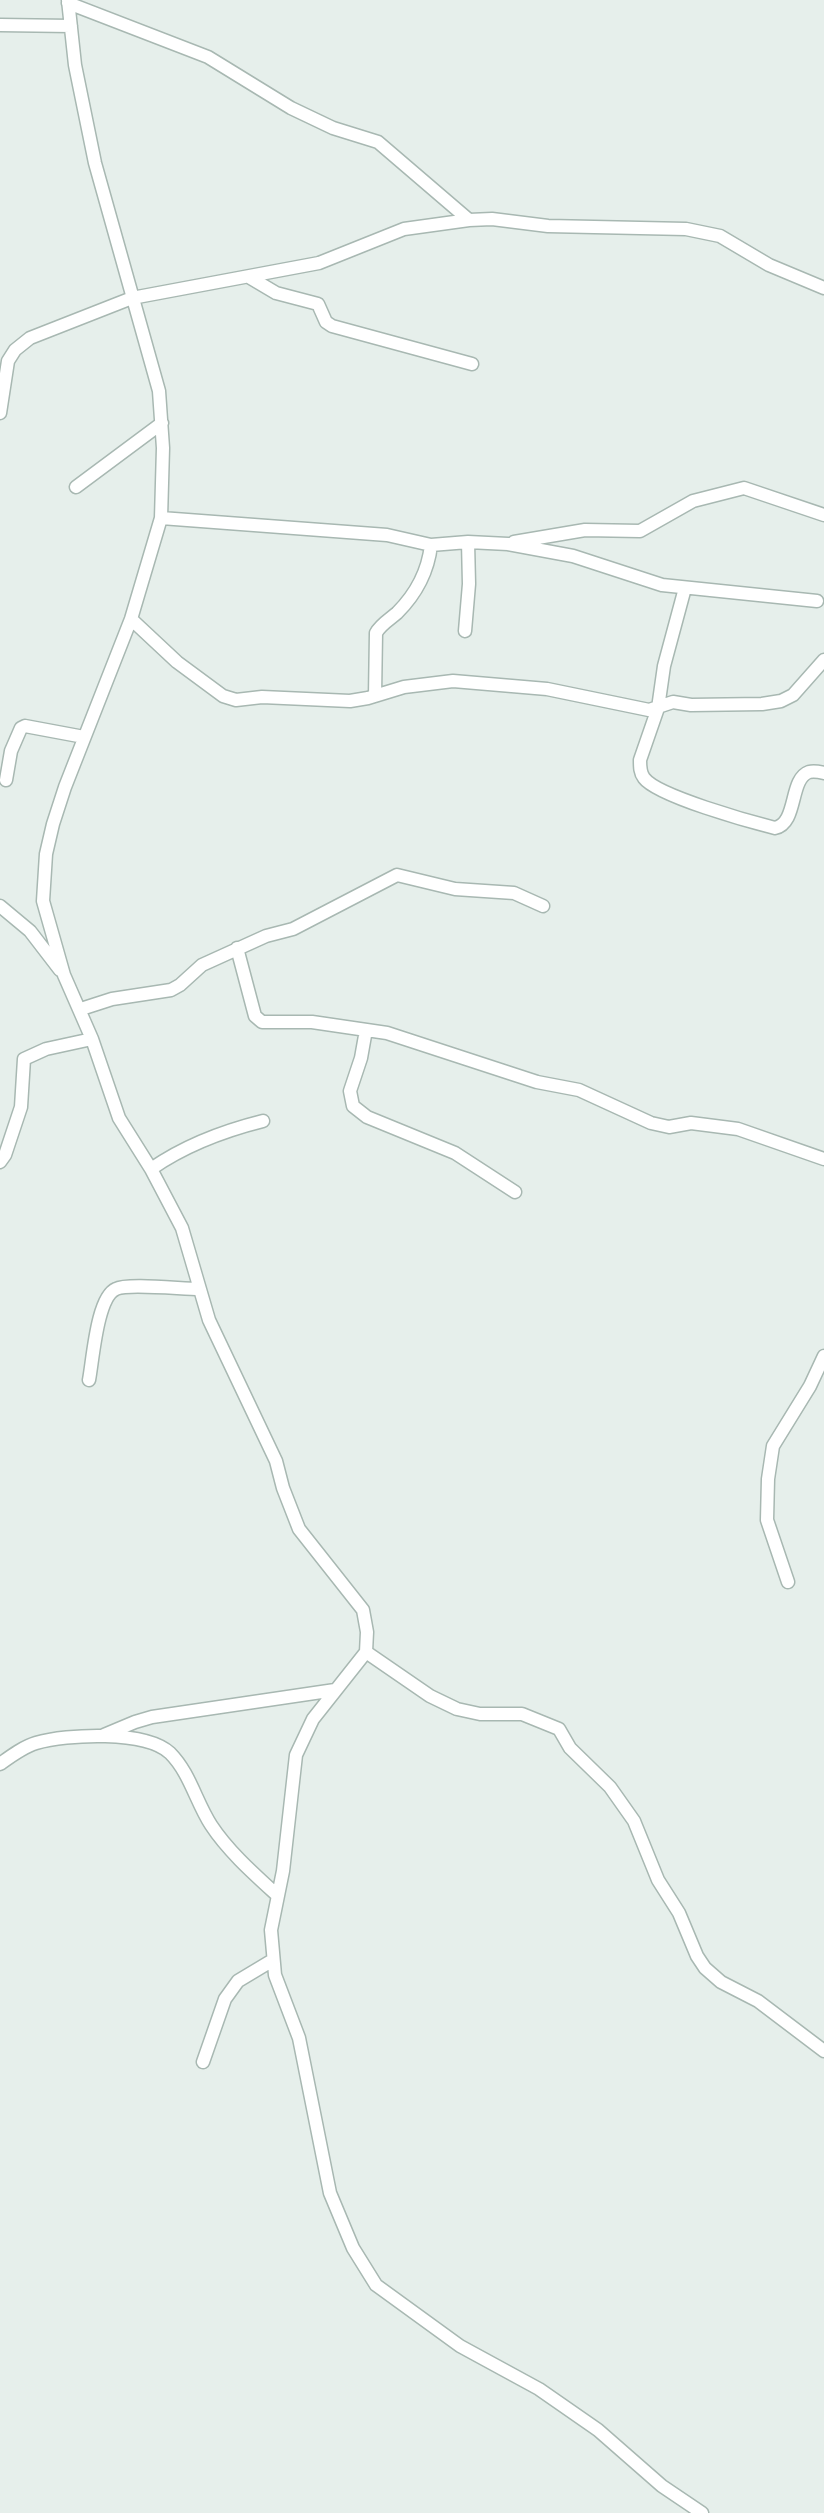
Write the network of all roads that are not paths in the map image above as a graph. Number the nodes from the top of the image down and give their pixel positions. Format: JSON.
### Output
{"nodes":[{"id":1,"x":68,"y":1,"type":"edge"},
{"id":2,"x":0,"y":25,"type":"edge"},
{"id":3,"x":71,"y":26,"type":"junction"},
{"id":4,"x":469,"y":220,"type":"junction"},
{"id":5,"x":249,"y":277,"type":"junction"},
{"id":6,"x":824,"y":288,"type":"edge"},
{"id":7,"x":132,"y":298,"type":"junction"},
{"id":8,"x":472,"y":364,"type":"dead end"},
{"id":9,"x":0,"y":413,"type":"edge"},
{"id":10,"x":162,"y":423,"type":"junction"},
{"id":11,"x":76,"y":487,"type":"dead end"},
{"id":12,"x":824,"y":515,"type":"edge"},
{"id":13,"x":160,"y":518,"type":"junction"},
{"id":14,"x":468,"y":542,"type":"junction"},
{"id":15,"x":508,"y":544,"type":"junction"},
{"id":16,"x":431,"y":545,"type":"junction"},
{"id":17,"x":685,"y":588,"type":"junction"},
{"id":18,"x":817,"y":601,"type":"dead end"},
{"id":19,"x":131,"y":619,"type":"junction"},
{"id":20,"x":465,"y":631,"type":"dead end"},
{"id":21,"x":824,"y":660,"type":"edge"},
{"id":22,"x":375,"y":696,"type":"junction"},
{"id":23,"x":658,"y":708,"type":"junction"},
{"id":24,"x":84,"y":737,"type":"junction"},
{"id":25,"x":824,"y":772,"type":"edge"},
{"id":26,"x":6,"y":780,"type":"dead end"},
{"id":27,"x":0,"y":906,"type":"edge"},
{"id":28,"x":543,"y":906,"type":"dead end"},
{"id":29,"x":237,"y":948,"type":"junction"},
{"id":30,"x":64,"y":975,"type":"junction"},
{"id":31,"x":81,"y":1009,"type":"junction"},
{"id":32,"x":366,"y":1029,"type":"junction"},
{"id":33,"x":92,"y":1039,"type":"junction"},
{"id":34,"x":262,"y":1120,"type":"dead end"},
{"id":35,"x":824,"y":1159,"type":"edge"},
{"id":36,"x":0,"y":1162,"type":"edge"},
{"id":37,"x":151,"y":1169,"type":"junction"},
{"id":38,"x":515,"y":1192,"type":"dead end"},
{"id":39,"x":199,"y":1289,"type":"junction"},
{"id":40,"x":824,"y":1356,"type":"edge"},
{"id":41,"x":90,"y":1380,"type":"dead end"},
{"id":42,"x":788,"y":1582,"type":"dead end"},
{"id":43,"x":366,"y":1652,"type":"junction"},
{"id":44,"x":335,"y":1690,"type":"junction"},
{"id":45,"x":102,"y":1736,"type":"junction"},
{"id":46,"x":0,"y":1764,"type":"edge"},
{"id":47,"x":277,"y":1895,"type":"junction"},
{"id":48,"x":273,"y":1960,"type":"junction"},
{"id":49,"x":812,"y":2040,"type":"junction"},
{"id":50,"x":824,"y":2051,"type":"edge"},
{"id":51,"x":824,"y":2059,"type":"edge"},
{"id":52,"x":203,"y":2062,"type":"dead end"},
{"id":53,"x":702,"y":2513,"type":"edge"}],
"edges":[{"from":1,"to":3,"type":"street"},
{"from":1,"to":4,"type":"street"},
{"from":2,"to":3,"type":"street"},
{"from":3,"to":7,"type":"street"},
{"from":4,"to":5,"type":"street"},
{"from":4,"to":6,"type":"street"},
{"from":5,"to":7,"type":"street"},
{"from":5,"to":8,"type":"street"},
{"from":7,"to":9,"type":"street"},
{"from":7,"to":10,"type":"street"},
{"from":10,"to":11,"type":"street"},
{"from":10,"to":13,"type":"street"},
{"from":12,"to":15,"type":"street"},
{"from":13,"to":16,"type":"street"},
{"from":13,"to":19,"type":"street"},
{"from":14,"to":15,"type":"street"},
{"from":14,"to":16,"type":"street"},
{"from":14,"to":20,"type":"street"},
{"from":15,"to":17,"type":"street"},
{"from":16,"to":22,"type":"street"},
{"from":17,"to":18,"type":"street"},
{"from":17,"to":23,"type":"street"},
{"from":19,"to":22,"type":"street"},
{"from":19,"to":24,"type":"street"},
{"from":21,"to":23,"type":"street"},
{"from":22,"to":23,"type":"street"},
{"from":23,"to":25,"type":"street"},
{"from":24,"to":26,"type":"street"},
{"from":24,"to":30,"type":"street"},
{"from":27,"to":30,"type":"street"},
{"from":28,"to":29,"type":"street"},
{"from":29,"to":31,"type":"street"},
{"from":29,"to":32,"type":"street"},
{"from":30,"to":31,"type":"street"},
{"from":31,"to":33,"type":"street"},
{"from":32,"to":35,"type":"street"},
{"from":32,"to":38,"type":"street"},
{"from":33,"to":36,"type":"street"},
{"from":33,"to":37,"type":"street"},
{"from":34,"to":37,"type":"street"},
{"from":37,"to":39,"type":"street"},
{"from":39,"to":41,"type":"street"},
{"from":39,"to":43,"type":"street"},
{"from":40,"to":42,"type":"street"},
{"from":43,"to":44,"type":"street"},
{"from":43,"to":49,"type":"street"},
{"from":44,"to":45,"type":"street"},
{"from":44,"to":47,"type":"street"},
{"from":45,"to":46,"type":"street"},
{"from":45,"to":47,"type":"street"},
{"from":47,"to":48,"type":"street"},
{"from":48,"to":52,"type":"street"},
{"from":48,"to":53,"type":"street"},
{"from":49,"to":50,"type":"street"},
{"from":49,"to":51,"type":"street"}]}
